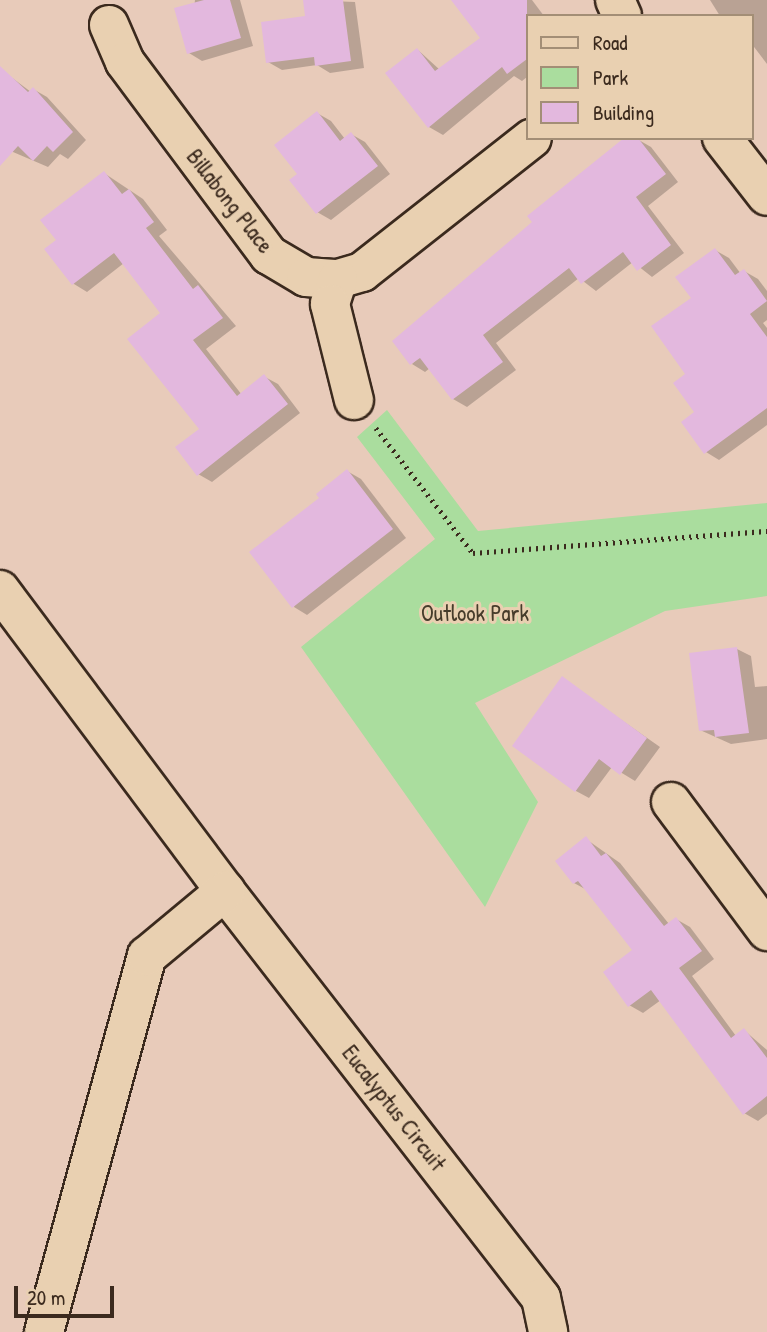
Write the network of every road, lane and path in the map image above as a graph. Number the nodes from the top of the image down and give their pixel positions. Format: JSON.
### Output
{"nodes":[{"id":1,"x":108,"y":25,"type":"dead end"},
{"id":2,"x":529,"y":140,"type":"edge"},
{"id":3,"x":724,"y":140,"type":"edge"},
{"id":4,"x":767,"y":195,"type":"edge"},
{"id":5,"x":338,"y":279,"type":"junction"},
{"id":6,"x":354,"y":400,"type":"joint"},
{"id":7,"x":767,"y":531,"type":"edge"},
{"id":8,"x":0,"y":590,"type":"edge"},
{"id":9,"x":671,"y":802,"type":"dead end"},
{"id":10,"x":225,"y":891,"type":"junction"},
{"id":11,"x":767,"y":931,"type":"edge"},
{"id":12,"x":44,"y":1332,"type":"edge"},
{"id":13,"x":548,"y":1332,"type":"edge"}],
"edges":[{"from":1,"to":5,"type":"street","name":"Billabong Place"},
{"from":2,"to":5,"type":"street","name":"Billabong Place"},
{"from":3,"to":4,"type":"street"},
{"from":5,"to":6,"type":"street"},
{"from":6,"to":7,"type":"path"},
{"from":8,"to":10,"type":"street","name":"Eucalyptus Circuit"},
{"from":9,"to":11,"type":"street"},
{"from":10,"to":12,"type":"street"},
{"from":10,"to":13,"type":"street","name":"Eucalyptus Circuit"}]}
